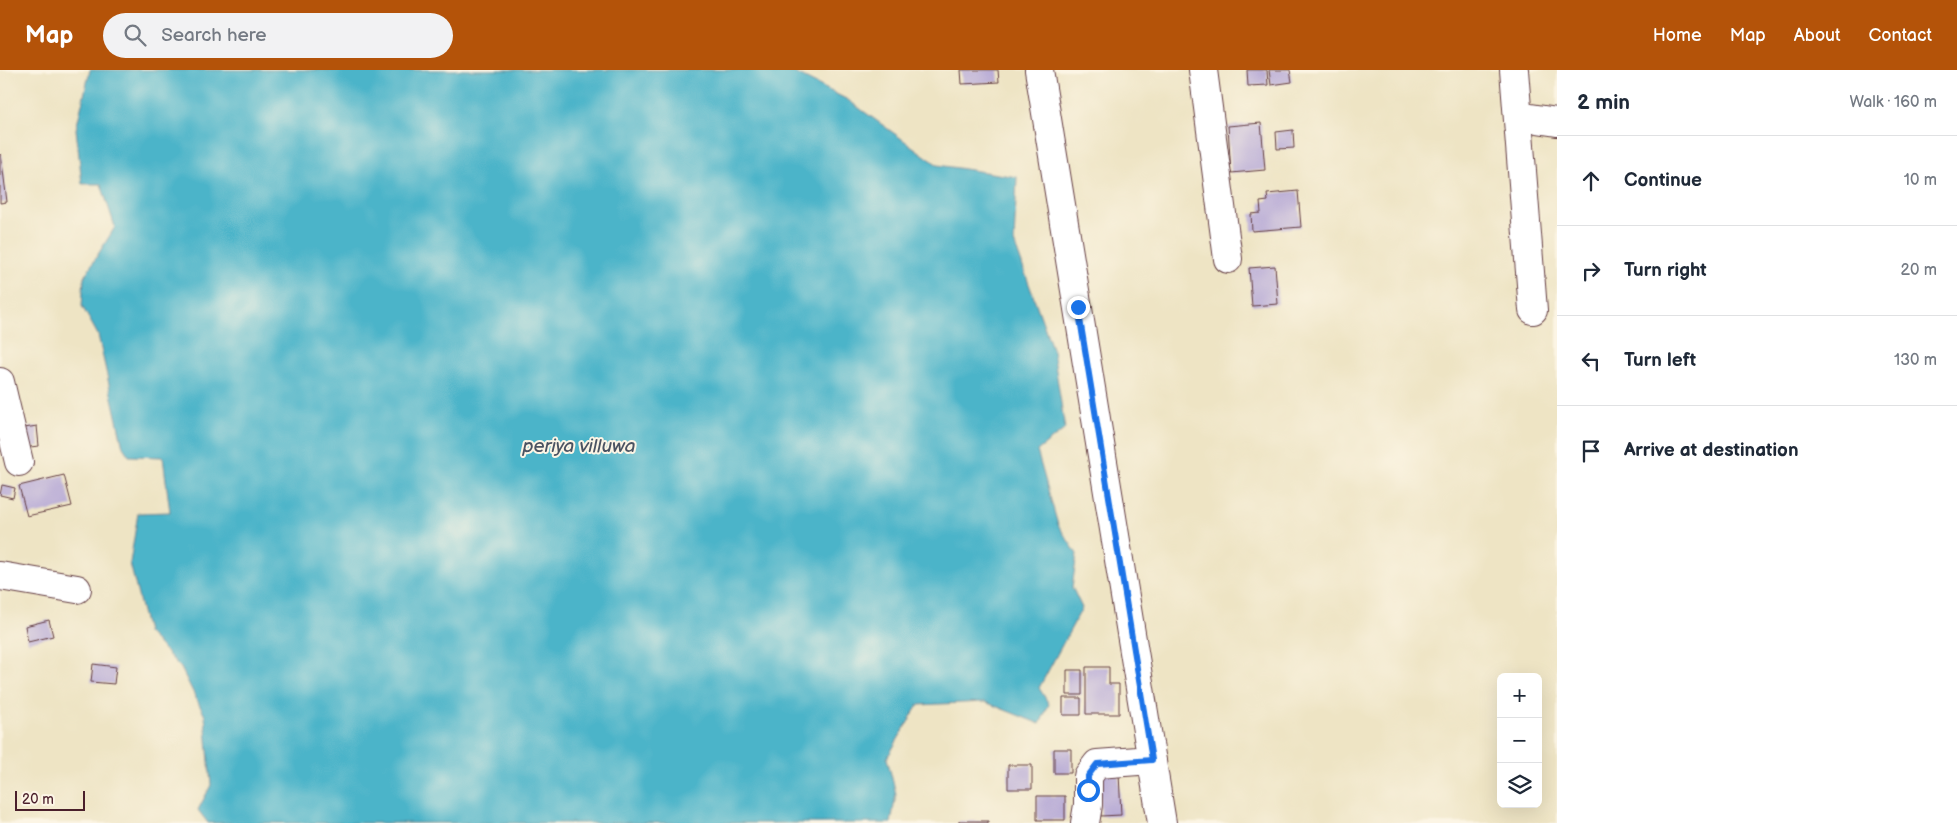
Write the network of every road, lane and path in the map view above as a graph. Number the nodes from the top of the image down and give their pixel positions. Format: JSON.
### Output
{"nodes":[{"id":1,"x":1039,"y":70,"type":"edge"},
{"id":2,"x":1203,"y":70,"type":"edge"},
{"id":3,"x":1514,"y":70,"type":"edge"},
{"id":4,"x":1518,"y":116,"type":"junction"},
{"id":5,"x":1557,"y":122,"type":"edge"},
{"id":6,"x":1228,"y":259,"type":"dead end"},
{"id":7,"x":1533,"y":310,"type":"dead end"},
{"id":8,"x":0,"y":382,"type":"edge"},
{"id":9,"x":20,"y":462,"type":"dead end"},
{"id":10,"x":0,"y":576,"type":"edge"},
{"id":11,"x":77,"y":589,"type":"dead end"},
{"id":12,"x":1152,"y":760,"type":"junction"},
{"id":13,"x":1085,"y":823,"type":"edge"},
{"id":14,"x":1162,"y":823,"type":"edge"}],
"edges":[{"from":1,"to":12,"type":"street"},
{"from":2,"to":6,"type":"street"},
{"from":3,"to":4,"type":"street"},
{"from":4,"to":5,"type":"street"},
{"from":4,"to":7,"type":"street"},
{"from":8,"to":9,"type":"street"},
{"from":10,"to":11,"type":"street"},
{"from":12,"to":13,"type":"street"},
{"from":12,"to":14,"type":"street"}]}
